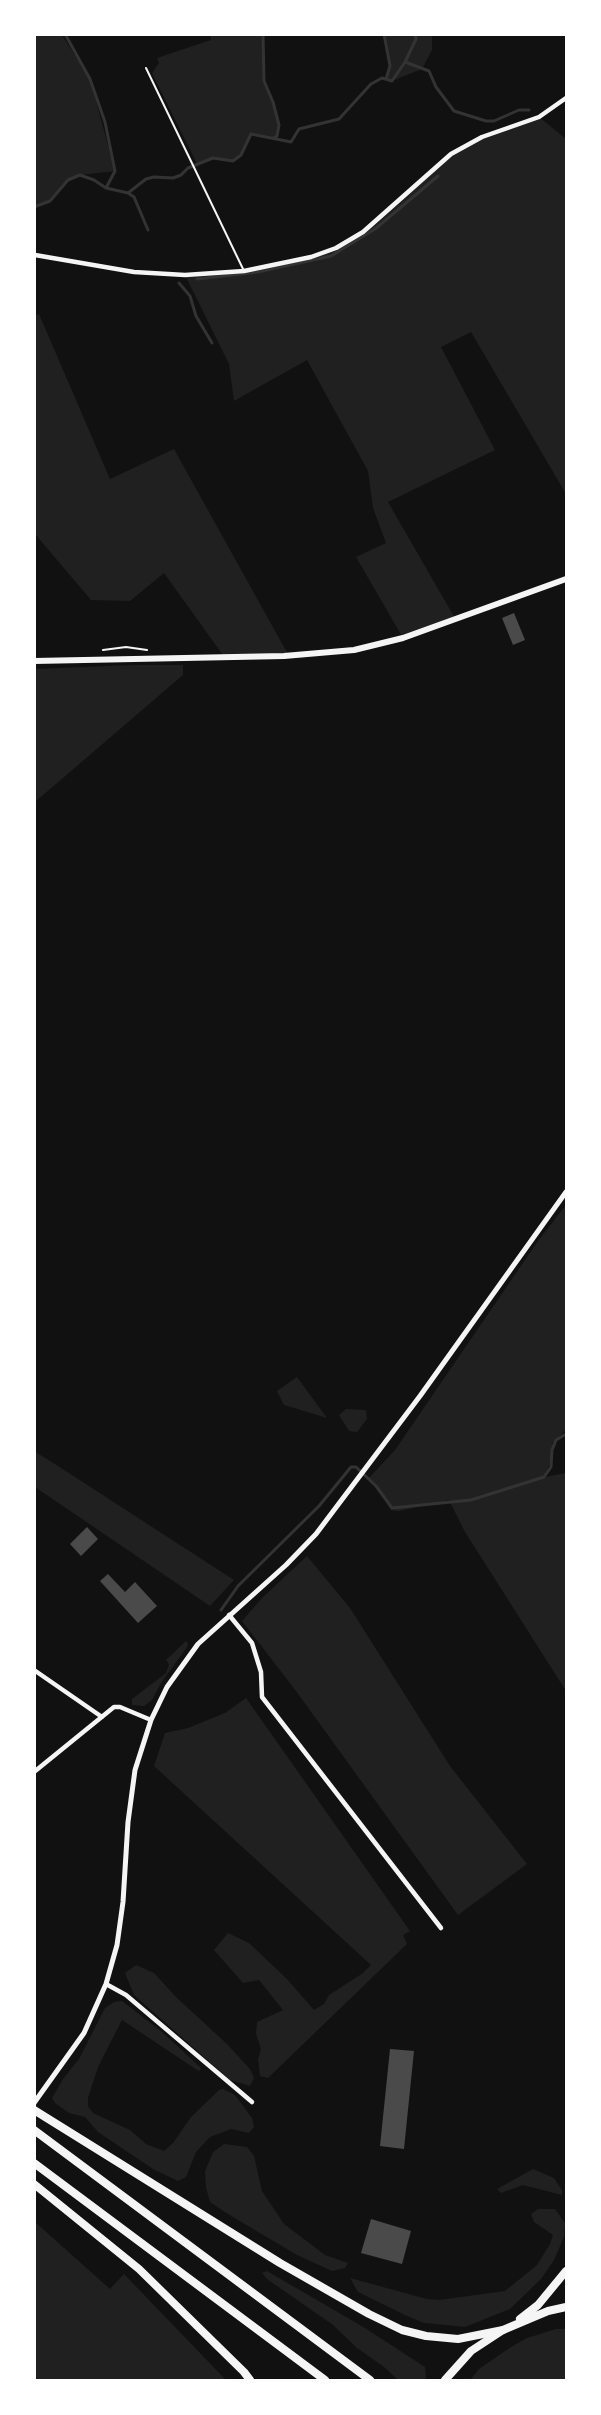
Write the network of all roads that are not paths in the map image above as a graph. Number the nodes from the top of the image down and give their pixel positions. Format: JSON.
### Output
{"nodes":[{"id":1,"x":146,"y":68,"type":"dead end"},
{"id":2,"x":567,"y":98,"type":"edge"},
{"id":3,"x":35,"y":255,"type":"edge"},
{"id":4,"x":244,"y":271,"type":"junction"},
{"id":5,"x":567,"y":579,"type":"edge"},
{"id":6,"x":34,"y":662,"type":"edge"},
{"id":7,"x":567,"y":1192,"type":"edge"},
{"id":8,"x":228,"y":1615,"type":"junction"},
{"id":9,"x":34,"y":1670,"type":"edge"},
{"id":10,"x":102,"y":1717,"type":"junction"},
{"id":11,"x":151,"y":1720,"type":"junction"},
{"id":12,"x":34,"y":1772,"type":"edge"},
{"id":13,"x":441,"y":1928,"type":"dead end"},
{"id":14,"x":106,"y":1984,"type":"junction"},
{"id":15,"x":252,"y":2102,"type":"dead end"},
{"id":16,"x":34,"y":2103,"type":"edge"},
{"id":17,"x":34,"y":2110,"type":"edge"},
{"id":18,"x":34,"y":2130,"type":"edge"},
{"id":19,"x":34,"y":2163,"type":"edge"},
{"id":20,"x":34,"y":2184,"type":"edge"},
{"id":21,"x":567,"y":2271,"type":"edge"},
{"id":22,"x":567,"y":2307,"type":"edge"},
{"id":23,"x":507,"y":2327,"type":"junction"},
{"id":24,"x":250,"y":2380,"type":"edge"},
{"id":25,"x":325,"y":2380,"type":"edge"},
{"id":26,"x":370,"y":2380,"type":"edge"},
{"id":27,"x":445,"y":2380,"type":"edge"}],
"edges":[{"from":1,"to":4,"type":"lane"},
{"from":2,"to":4,"type":"street"},
{"from":3,"to":4,"type":"street"},
{"from":5,"to":6,"type":"main road"},
{"from":7,"to":8,"type":"street"},
{"from":8,"to":11,"type":"street"},
{"from":8,"to":13,"type":"street"},
{"from":9,"to":10,"type":"street"},
{"from":10,"to":11,"type":"street"},
{"from":10,"to":12,"type":"street"},
{"from":11,"to":14,"type":"street"},
{"from":14,"to":15,"type":"street"},
{"from":14,"to":16,"type":"street"},
{"from":17,"to":23,"type":"highway"},
{"from":18,"to":26,"type":"highway"},
{"from":19,"to":25,"type":"highway"},
{"from":20,"to":24,"type":"highway"},
{"from":21,"to":23,"type":"highway"},
{"from":22,"to":23,"type":"highway"},
{"from":23,"to":27,"type":"highway"}]}
